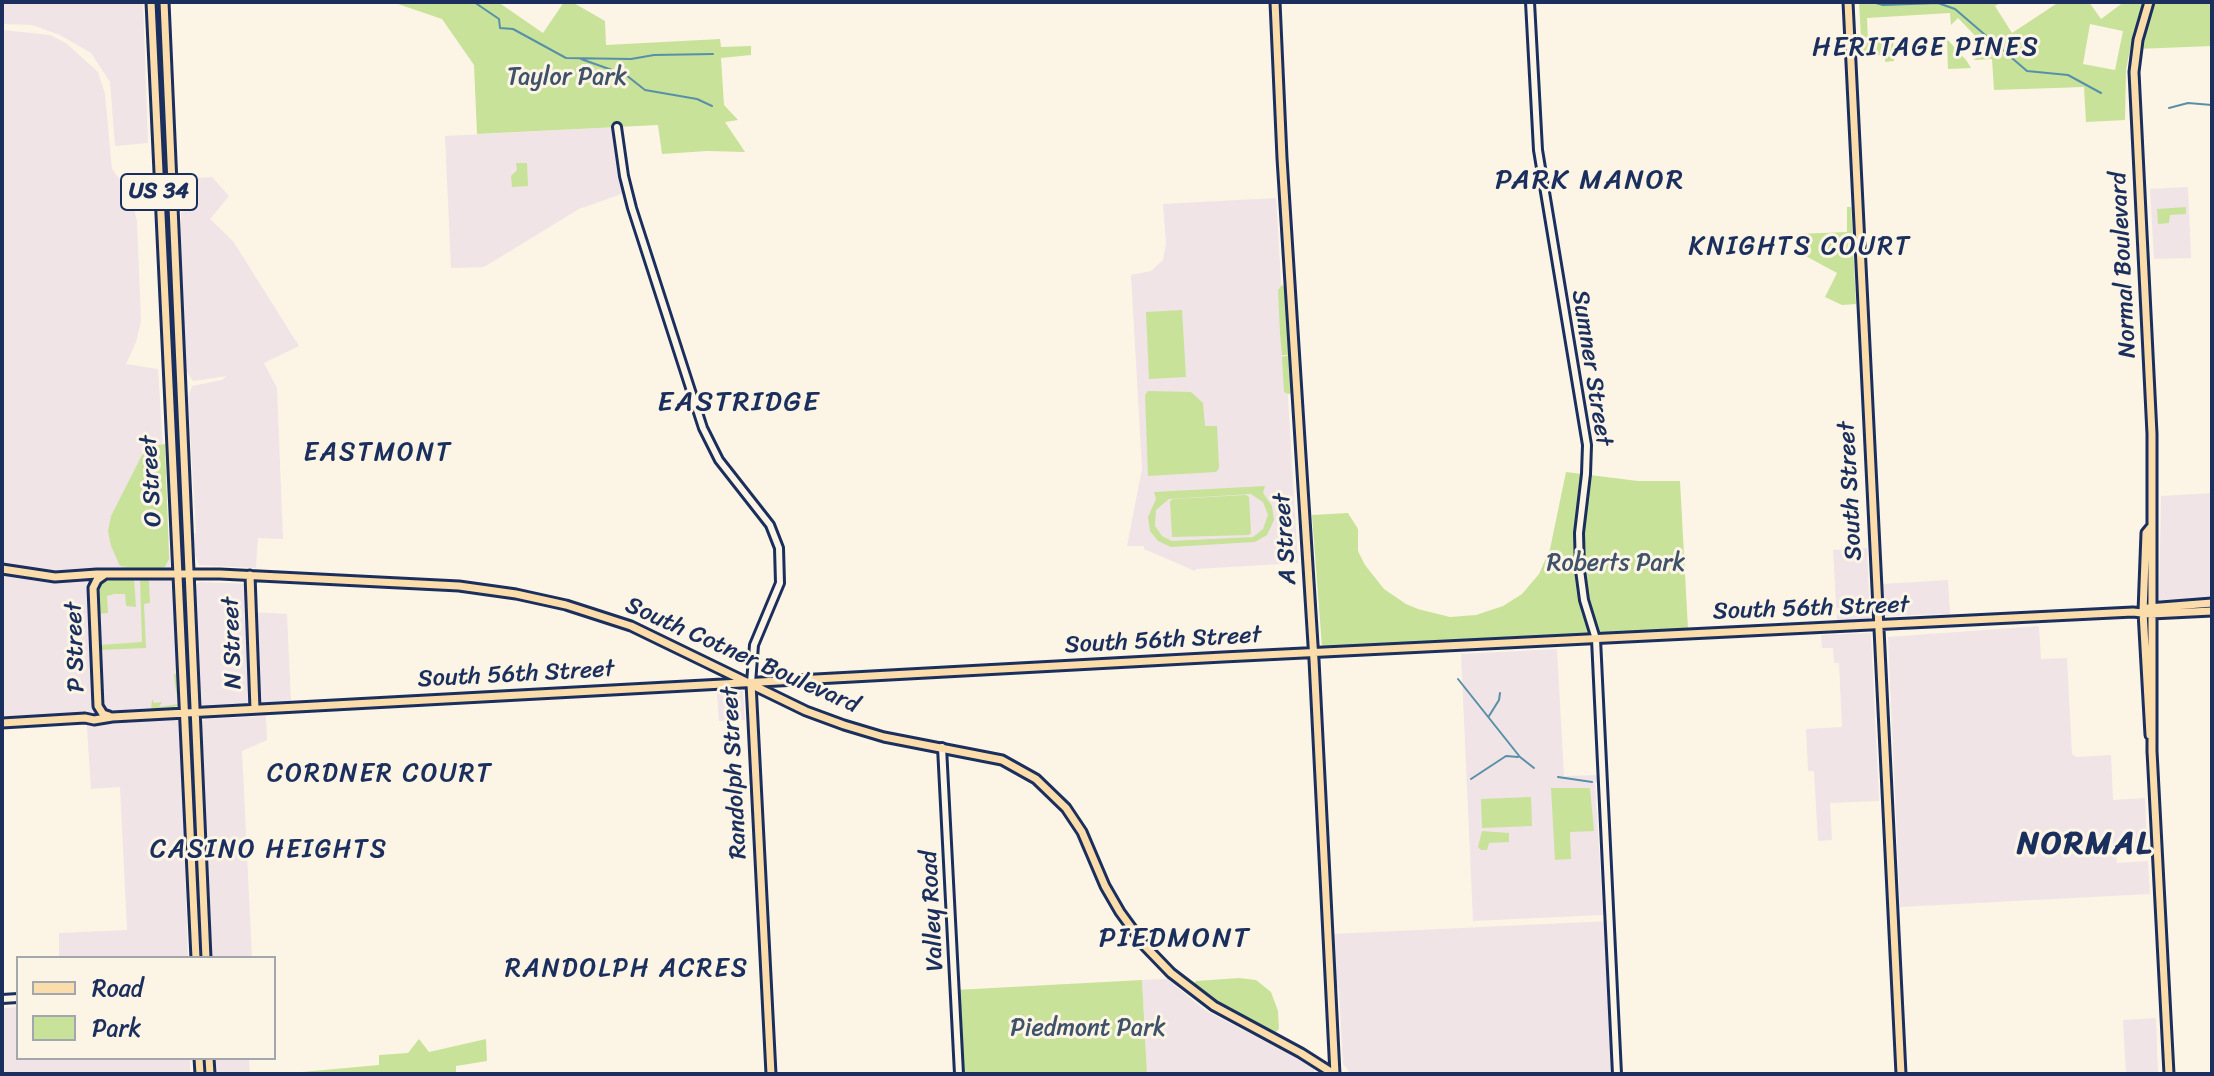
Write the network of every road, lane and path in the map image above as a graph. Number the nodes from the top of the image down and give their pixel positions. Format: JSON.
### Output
{"nodes":[{"id":1,"x":151,"y":2,"type":"edge"},
{"id":2,"x":164,"y":2,"type":"edge"},
{"id":3,"x":1275,"y":2,"type":"edge"},
{"id":4,"x":1530,"y":2,"type":"edge"},
{"id":5,"x":1848,"y":2,"type":"edge"},
{"id":6,"x":2149,"y":2,"type":"edge"},
{"id":7,"x":617,"y":127,"type":"dead end"},
{"id":8,"x":2,"y":569,"type":"edge"},
{"id":9,"x":178,"y":573,"type":"junction"},
{"id":10,"x":188,"y":573,"type":"junction"},
{"id":11,"x":106,"y":574,"type":"junction"},
{"id":12,"x":250,"y":575,"type":"junction"},
{"id":13,"x":74,"y":577,"type":"junction"},
{"id":14,"x":93,"y":588,"type":"junction"},
{"id":15,"x":2212,"y":603,"type":"edge"},
{"id":16,"x":2149,"y":611,"type":"junction"},
{"id":17,"x":2212,"y":611,"type":"edge"},
{"id":18,"x":1878,"y":626,"type":"junction"},
{"id":19,"x":1596,"y":639,"type":"junction"},
{"id":20,"x":1313,"y":653,"type":"junction"},
{"id":21,"x":716,"y":666,"type":"junction"},
{"id":22,"x":751,"y":683,"type":"junction"},
{"id":23,"x":713,"y":685,"type":"junction"},
{"id":24,"x":98,"y":706,"type":"junction"},
{"id":25,"x":255,"y":709,"type":"junction"},
{"id":26,"x":190,"y":713,"type":"junction"},
{"id":27,"x":112,"y":717,"type":"junction"},
{"id":28,"x":85,"y":718,"type":"junction"},
{"id":29,"x":2,"y":723,"type":"edge"},
{"id":30,"x":942,"y":747,"type":"junction"},
{"id":31,"x":196,"y":956,"type":"edge"},
{"id":32,"x":206,"y":956,"type":"edge"},
{"id":33,"x":2168,"y":1073,"type":"edge"},
{"id":34,"x":771,"y":1074,"type":"edge"},
{"id":35,"x":959,"y":1074,"type":"edge"},
{"id":36,"x":1334,"y":1074,"type":"edge"},
{"id":37,"x":1617,"y":1074,"type":"edge"},
{"id":38,"x":1901,"y":1074,"type":"edge"}],
"edges":[{"from":1,"to":9,"type":"main road","name":"O Street","number":"US 34"},
{"from":2,"to":10,"type":"main road","name":"O Street","number":"US 34"},
{"from":3,"to":20,"type":"main road","name":"A Street"},
{"from":4,"to":19,"type":"street","name":"Sumner Street"},
{"from":5,"to":18,"type":"main road","name":"South Street"},
{"from":6,"to":16,"type":"main road","name":"Normal Boulevard"},
{"from":7,"to":22,"type":"street","name":"Randolph Street"},
{"from":8,"to":13,"type":"main road","name":"South Cotner Boulevard"},
{"from":9,"to":10,"type":"main road","name":"South Cotner Boulevard"},
{"from":9,"to":11,"type":"main road","name":"South Cotner Boulevard"},
{"from":9,"to":26,"type":"main road","name":"O Street","number":"US 34"},
{"from":10,"to":12,"type":"main road","name":"South Cotner Boulevard"},
{"from":10,"to":26,"type":"main road","name":"O Street","number":"US 34"},
{"from":11,"to":13,"type":"main road","name":"South Cotner Boulevard"},
{"from":11,"to":14,"type":"main road","name":"P Street"},
{"from":12,"to":21,"type":"main road","name":"South Cotner Boulevard"},
{"from":12,"to":25,"type":"main road","name":"N Street"},
{"from":13,"to":14,"type":"main road"},
{"from":14,"to":24,"type":"main road","name":"P Street"},
{"from":15,"to":16,"type":"main road","name":"South 56th Street"},
{"from":16,"to":17,"type":"main road","name":"South 56th Street"},
{"from":16,"to":18,"type":"main road","name":"South 56th Street"},
{"from":16,"to":33,"type":"main road","name":"Normal Boulevard"},
{"from":18,"to":19,"type":"main road","name":"South 56th Street"},
{"from":18,"to":38,"type":"main road","name":"South Street"},
{"from":19,"to":20,"type":"main road","name":"South 56th Street"},
{"from":19,"to":37,"type":"street","name":"Sumner Street"},
{"from":20,"to":22,"type":"main road","name":"South 56th Street"},
{"from":20,"to":36,"type":"main road","name":"A Street"},
{"from":21,"to":22,"type":"main road","name":"South Cotner Boulevard"},
{"from":21,"to":23,"type":"main road"},
{"from":22,"to":23,"type":"main road","name":"South 56th Street"},
{"from":22,"to":30,"type":"main road","name":"South Cotner Boulevard"},
{"from":22,"to":34,"type":"main road","name":"Randolph Street"},
{"from":23,"to":25,"type":"main road","name":"South 56th Street"},
{"from":24,"to":27,"type":"main road","name":"P Street"},
{"from":24,"to":28,"type":"main road"},
{"from":25,"to":26,"type":"main road","name":"South 56th Street"},
{"from":26,"to":27,"type":"main road","name":"South 56th Street"},
{"from":26,"to":31,"type":"main road","name":"O Street","number":"US 34"},
{"from":26,"to":32,"type":"main road","name":"O Street","number":"US 34"},
{"from":27,"to":28,"type":"main road","name":"South 56th Street"},
{"from":28,"to":29,"type":"main road","name":"South 56th Street"},
{"from":30,"to":35,"type":"street","name":"Valley Road"},
{"from":30,"to":36,"type":"main road","name":"South Cotner Boulevard"}]}
